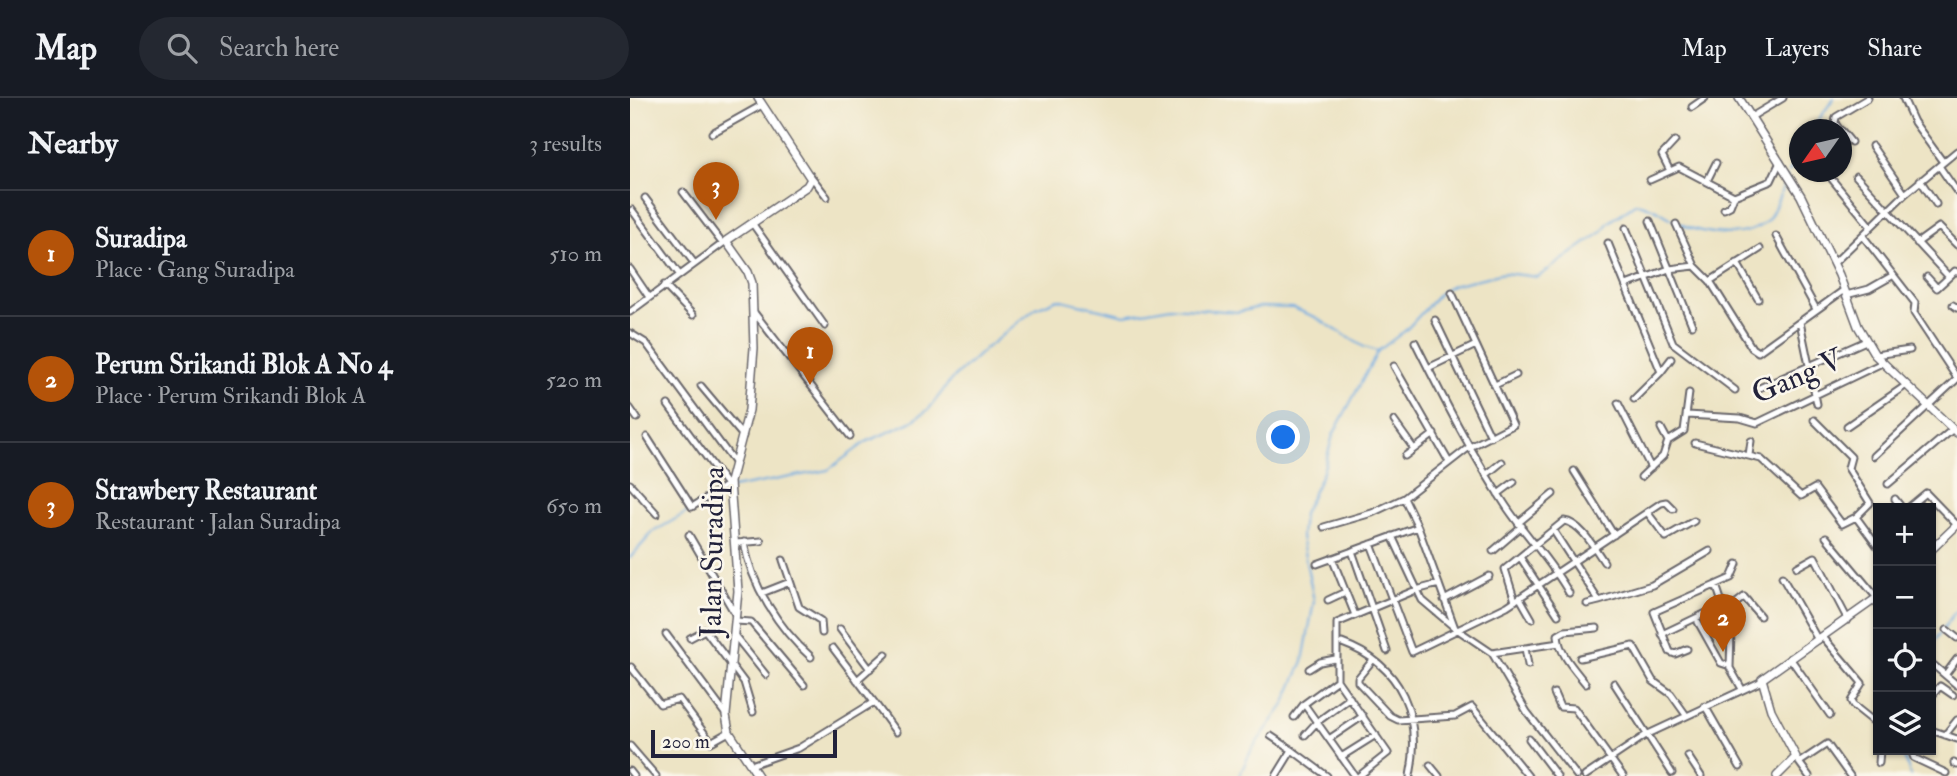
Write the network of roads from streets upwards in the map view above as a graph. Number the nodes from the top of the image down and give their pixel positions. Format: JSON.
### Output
{"nodes":[{"id":1,"x":1705,"y":98,"type":"edge"},
{"id":2,"x":1739,"y":98,"type":"edge"},
{"id":3,"x":1783,"y":98,"type":"edge"},
{"id":4,"x":1868,"y":98,"type":"edge"},
{"id":5,"x":1903,"y":98,"type":"edge"},
{"id":6,"x":760,"y":102,"type":"edge"},
{"id":7,"x":1692,"y":107,"type":"dead end"},
{"id":8,"x":1751,"y":117,"type":"junction"},
{"id":9,"x":1836,"y":119,"type":"edge"},
{"id":10,"x":712,"y":133,"type":"dead end"},
{"id":11,"x":1675,"y":141,"type":"dead end"},
{"id":12,"x":1872,"y":146,"type":"dead end"},
{"id":13,"x":1957,"y":151,"type":"edge"},
{"id":14,"x":1716,"y":163,"type":"dead end"},
{"id":15,"x":1781,"y":163,"type":"junction"},
{"id":16,"x":1941,"y":164,"type":"junction"},
{"id":17,"x":1670,"y":172,"type":"junction"},
{"id":18,"x":810,"y":175,"type":"junction"},
{"id":19,"x":1856,"y":176,"type":"dead end"},
{"id":20,"x":1650,"y":180,"type":"dead end"},
{"id":21,"x":1920,"y":180,"type":"junction"},
{"id":22,"x":1707,"y":181,"type":"junction"},
{"id":23,"x":1834,"y":182,"type":"edge"},
{"id":24,"x":683,"y":192,"type":"dead end"},
{"id":25,"x":1957,"y":192,"type":"edge"},
{"id":26,"x":1905,"y":194,"type":"junction"},
{"id":27,"x":1734,"y":196,"type":"junction"},
{"id":28,"x":827,"y":197,"type":"dead end"},
{"id":29,"x":645,"y":198,"type":"dead end"},
{"id":30,"x":1936,"y":204,"type":"dead end"},
{"id":31,"x":1724,"y":209,"type":"dead end"},
{"id":32,"x":632,"y":210,"type":"dead end"},
{"id":33,"x":1888,"y":211,"type":"junction"},
{"id":34,"x":1650,"y":221,"type":"dead end"},
{"id":35,"x":752,"y":223,"type":"junction"},
{"id":36,"x":1676,"y":224,"type":"dead end"},
{"id":37,"x":1871,"y":227,"type":"junction"},
{"id":38,"x":1626,"y":228,"type":"dead end"},
{"id":39,"x":1776,"y":236,"type":"dead end"},
{"id":40,"x":1863,"y":236,"type":"junction"},
{"id":41,"x":724,"y":242,"type":"junction"},
{"id":42,"x":1608,"y":243,"type":"dead end"},
{"id":43,"x":1917,"y":243,"type":"junction"},
{"id":44,"x":1957,"y":245,"type":"edge"},
{"id":45,"x":1760,"y":249,"type":"dead end"},
{"id":46,"x":694,"y":263,"type":"junction"},
{"id":47,"x":1737,"y":263,"type":"junction"},
{"id":48,"x":1834,"y":263,"type":"junction"},
{"id":49,"x":1695,"y":266,"type":"junction"},
{"id":50,"x":630,"y":269,"type":"edge"},
{"id":51,"x":1669,"y":270,"type":"junction"},
{"id":52,"x":1956,"y":270,"type":"edge"},
{"id":53,"x":679,"y":274,"type":"junction"},
{"id":54,"x":1892,"y":276,"type":"junction"},
{"id":55,"x":1647,"y":277,"type":"junction"},
{"id":56,"x":1927,"y":277,"type":"dead end"},
{"id":57,"x":1949,"y":277,"type":"junction"},
{"id":58,"x":1710,"y":281,"type":"junction"},
{"id":59,"x":664,"y":285,"type":"junction"},
{"id":60,"x":1626,"y":285,"type":"junction"},
{"id":61,"x":1452,"y":293,"type":"dead end"},
{"id":62,"x":1845,"y":293,"type":"junction"},
{"id":63,"x":649,"y":297,"type":"junction"},
{"id":64,"x":1758,"y":299,"type":"dead end"},
{"id":65,"x":1816,"y":309,"type":"junction"},
{"id":66,"x":753,"y":311,"type":"junction"},
{"id":67,"x":630,"y":312,"type":"edge"},
{"id":68,"x":693,"y":315,"type":"dead end"},
{"id":69,"x":1434,"y":320,"type":"dead end"},
{"id":70,"x":1800,"y":322,"type":"junction"},
{"id":71,"x":1692,"y":325,"type":"dead end"},
{"id":72,"x":825,"y":326,"type":"dead end"},
{"id":73,"x":630,"y":332,"type":"edge"},
{"id":74,"x":1866,"y":341,"type":"junction"},
{"id":75,"x":1415,"y":342,"type":"dead end"},
{"id":76,"x":1476,"y":345,"type":"junction"},
{"id":77,"x":1910,"y":350,"type":"dead end"},
{"id":78,"x":1875,"y":355,"type":"junction"},
{"id":79,"x":1452,"y":357,"type":"junction"},
{"id":80,"x":1671,"y":359,"type":"dead end"},
{"id":81,"x":1882,"y":363,"type":"junction"},
{"id":82,"x":1394,"y":366,"type":"dead end"},
{"id":83,"x":1808,"y":366,"type":"junction"},
{"id":84,"x":1428,"y":368,"type":"junction"},
{"id":85,"x":1661,"y":372,"type":"junction"},
{"id":86,"x":1516,"y":375,"type":"dead end"},
{"id":87,"x":1957,"y":378,"type":"edge"},
{"id":88,"x":1495,"y":385,"type":"junction"},
{"id":89,"x":701,"y":386,"type":"dead end"},
{"id":90,"x":1905,"y":386,"type":"junction"},
{"id":91,"x":1757,"y":389,"type":"dead end"},
{"id":92,"x":1735,"y":390,"type":"dead end"},
{"id":93,"x":1689,"y":393,"type":"dead end"},
{"id":94,"x":1814,"y":396,"type":"junction"},
{"id":95,"x":1634,"y":399,"type":"dead end"},
{"id":96,"x":1618,"y":403,"type":"dead end"},
{"id":97,"x":1817,"y":404,"type":"dead end"},
{"id":98,"x":668,"y":405,"type":"dead end"},
{"id":99,"x":1928,"y":407,"type":"junction"},
{"id":100,"x":630,"y":408,"type":"edge"},
{"id":101,"x":1687,"y":415,"type":"junction"},
{"id":102,"x":638,"y":418,"type":"dead end"},
{"id":103,"x":1814,"y":420,"type":"dead end"},
{"id":104,"x":1394,"y":421,"type":"dead end"},
{"id":105,"x":1847,"y":426,"type":"dead end"},
{"id":106,"x":1661,"y":428,"type":"dead end"},
{"id":107,"x":1955,"y":431,"type":"edge"},
{"id":108,"x":1434,"y":434,"type":"junction"},
{"id":109,"x":743,"y":436,"type":"junction"},
{"id":110,"x":850,"y":436,"type":"dead end"},
{"id":111,"x":647,"y":437,"type":"dead end"},
{"id":112,"x":1491,"y":437,"type":"junction"},
{"id":113,"x":1668,"y":441,"type":"junction"},
{"id":114,"x":1751,"y":441,"type":"dead end"},
{"id":115,"x":1695,"y":443,"type":"dead end"},
{"id":116,"x":1468,"y":448,"type":"junction"},
{"id":117,"x":1414,"y":449,"type":"junction"},
{"id":118,"x":1749,"y":455,"type":"junction"},
{"id":119,"x":1405,"y":456,"type":"dead end"},
{"id":120,"x":1874,"y":456,"type":"dead end"},
{"id":121,"x":734,"y":462,"type":"junction"},
{"id":122,"x":1449,"y":462,"type":"junction"},
{"id":123,"x":1503,"y":462,"type":"dead end"},
{"id":124,"x":1651,"y":468,"type":"junction"},
{"id":125,"x":1574,"y":471,"type":"dead end"},
{"id":126,"x":1486,"y":475,"type":"junction"},
{"id":127,"x":1641,"y":477,"type":"dead end"},
{"id":128,"x":1514,"y":482,"type":"dead end"},
{"id":129,"x":630,"y":484,"type":"edge"},
{"id":130,"x":729,"y":484,"type":"junction"},
{"id":131,"x":1888,"y":484,"type":"dead end"},
{"id":132,"x":1498,"y":494,"type":"junction"},
{"id":133,"x":1553,"y":494,"type":"dead end"},
{"id":134,"x":1404,"y":498,"type":"junction"},
{"id":135,"x":1895,"y":499,"type":"dead end"},
{"id":136,"x":1898,"y":503,"type":"edge"},
{"id":137,"x":1914,"y":503,"type":"edge"},
{"id":138,"x":1936,"y":503,"type":"edge"},
{"id":139,"x":1936,"y":503,"type":"edge"},
{"id":140,"x":1672,"y":509,"type":"dead end"},
{"id":141,"x":1647,"y":512,"type":"junction"},
{"id":142,"x":657,"y":514,"type":"dead end"},
{"id":143,"x":1857,"y":517,"type":"junction"},
{"id":144,"x":1694,"y":521,"type":"dead end"},
{"id":145,"x":1520,"y":524,"type":"junction"},
{"id":146,"x":1957,"y":525,"type":"edge"},
{"id":147,"x":1324,"y":527,"type":"dead end"},
{"id":148,"x":1418,"y":527,"type":"junction"},
{"id":149,"x":1553,"y":530,"type":"junction"},
{"id":150,"x":689,"y":535,"type":"dead end"},
{"id":151,"x":1614,"y":535,"type":"junction"},
{"id":152,"x":1392,"y":536,"type":"junction"},
{"id":153,"x":1826,"y":537,"type":"dead end"},
{"id":154,"x":1873,"y":540,"type":"edge"},
{"id":155,"x":761,"y":541,"type":"dead end"},
{"id":156,"x":740,"y":543,"type":"junction"},
{"id":157,"x":1371,"y":544,"type":"junction"},
{"id":158,"x":1537,"y":544,"type":"junction"},
{"id":159,"x":1936,"y":545,"type":"edge"},
{"id":160,"x":1594,"y":548,"type":"junction"},
{"id":161,"x":1352,"y":551,"type":"junction"},
{"id":162,"x":1493,"y":551,"type":"dead end"},
{"id":163,"x":1710,"y":551,"type":"dead end"},
{"id":164,"x":1520,"y":557,"type":"junction"},
{"id":165,"x":1332,"y":558,"type":"junction"},
{"id":166,"x":783,"y":560,"type":"dead end"},
{"id":167,"x":1576,"y":560,"type":"junction"},
{"id":168,"x":1604,"y":562,"type":"dead end"},
{"id":169,"x":1317,"y":564,"type":"dead end"},
{"id":170,"x":1737,"y":564,"type":"dead end"},
{"id":171,"x":1797,"y":567,"type":"dead end"},
{"id":172,"x":1558,"y":573,"type":"junction"},
{"id":173,"x":1489,"y":576,"type":"dead end"},
{"id":174,"x":1782,"y":577,"type":"dead end"},
{"id":175,"x":790,"y":582,"type":"junction"},
{"id":176,"x":1439,"y":584,"type":"junction"},
{"id":177,"x":1539,"y":584,"type":"junction"},
{"id":178,"x":1716,"y":585,"type":"junction"},
{"id":179,"x":1416,"y":590,"type":"junction"},
{"id":180,"x":1345,"y":592,"type":"junction"},
{"id":181,"x":1873,"y":592,"type":"edge"},
{"id":182,"x":762,"y":593,"type":"junction"},
{"id":183,"x":1569,"y":593,"type":"dead end"},
{"id":184,"x":1518,"y":599,"type":"junction"},
{"id":185,"x":1328,"y":600,"type":"dead end"},
{"id":186,"x":1393,"y":600,"type":"junction"},
{"id":187,"x":1444,"y":600,"type":"junction"},
{"id":188,"x":1873,"y":600,"type":"edge"},
{"id":189,"x":1599,"y":601,"type":"junction"},
{"id":190,"x":1587,"y":604,"type":"dead end"},
{"id":191,"x":1373,"y":607,"type":"junction"},
{"id":192,"x":1724,"y":608,"type":"junction"},
{"id":193,"x":1355,"y":615,"type":"junction"},
{"id":194,"x":1558,"y":615,"type":"dead end"},
{"id":195,"x":1760,"y":616,"type":"dead end"},
{"id":196,"x":737,"y":619,"type":"junction"},
{"id":197,"x":1532,"y":619,"type":"dead end"},
{"id":198,"x":1847,"y":620,"type":"junction"},
{"id":199,"x":1698,"y":622,"type":"dead end"},
{"id":200,"x":1597,"y":628,"type":"dead end"},
{"id":201,"x":840,"y":629,"type":"dead end"},
{"id":202,"x":1456,"y":629,"type":"junction"},
{"id":203,"x":1947,"y":630,"type":"dead end"},
{"id":204,"x":822,"y":633,"type":"dead end"},
{"id":205,"x":666,"y":634,"type":"dead end"},
{"id":206,"x":1662,"y":634,"type":"junction"},
{"id":207,"x":735,"y":636,"type":"junction"},
{"id":208,"x":690,"y":638,"type":"dead end"},
{"id":209,"x":1821,"y":638,"type":"junction"},
{"id":210,"x":1957,"y":638,"type":"edge"},
{"id":211,"x":1342,"y":643,"type":"dead end"},
{"id":212,"x":1559,"y":643,"type":"junction"},
{"id":213,"x":833,"y":648,"type":"dead end"},
{"id":214,"x":1525,"y":648,"type":"junction"},
{"id":215,"x":1687,"y":649,"type":"dead end"},
{"id":216,"x":1387,"y":651,"type":"dead end"},
{"id":217,"x":1492,"y":653,"type":"junction"},
{"id":218,"x":886,"y":654,"type":"dead end"},
{"id":219,"x":811,"y":657,"type":"dead end"},
{"id":220,"x":1580,"y":658,"type":"dead end"},
{"id":221,"x":1790,"y":658,"type":"junction"},
{"id":222,"x":1335,"y":659,"type":"junction"},
{"id":223,"x":1957,"y":659,"type":"edge"},
{"id":224,"x":1372,"y":661,"type":"junction"},
{"id":225,"x":1528,"y":665,"type":"dead end"},
{"id":226,"x":1730,"y":666,"type":"junction"},
{"id":227,"x":631,"y":667,"type":"edge"},
{"id":228,"x":731,"y":667,"type":"junction"},
{"id":229,"x":1936,"y":668,"type":"edge"},
{"id":230,"x":870,"y":669,"type":"junction"},
{"id":231,"x":1309,"y":669,"type":"dead end"},
{"id":232,"x":1944,"y":675,"type":"junction"},
{"id":233,"x":766,"y":676,"type":"dead end"},
{"id":234,"x":857,"y":680,"type":"junction"},
{"id":235,"x":1337,"y":680,"type":"junction"},
{"id":236,"x":1762,"y":681,"type":"junction"},
{"id":237,"x":1614,"y":683,"type":"dead end"},
{"id":238,"x":1586,"y":684,"type":"dead end"},
{"id":239,"x":804,"y":685,"type":"dead end"},
{"id":240,"x":1957,"y":685,"type":"edge"},
{"id":241,"x":1742,"y":689,"type":"junction"},
{"id":242,"x":1936,"y":692,"type":"edge"},
{"id":243,"x":1554,"y":693,"type":"dead end"},
{"id":244,"x":1953,"y":695,"type":"dead end"},
{"id":245,"x":1350,"y":698,"type":"junction"},
{"id":246,"x":874,"y":702,"type":"junction"},
{"id":247,"x":1304,"y":704,"type":"junction"},
{"id":248,"x":1705,"y":706,"type":"junction"},
{"id":249,"x":753,"y":712,"type":"dead end"},
{"id":250,"x":726,"y":715,"type":"junction"},
{"id":251,"x":1686,"y":715,"type":"junction"},
{"id":252,"x":1830,"y":715,"type":"dead end"},
{"id":253,"x":1363,"y":716,"type":"junction"},
{"id":254,"x":1294,"y":717,"type":"dead end"},
{"id":255,"x":1414,"y":720,"type":"junction"},
{"id":256,"x":1957,"y":720,"type":"edge"},
{"id":257,"x":1317,"y":722,"type":"junction"},
{"id":258,"x":1873,"y":722,"type":"edge"},
{"id":259,"x":729,"y":732,"type":"junction"},
{"id":260,"x":896,"y":732,"type":"dead end"},
{"id":261,"x":1936,"y":732,"type":"edge"},
{"id":262,"x":1376,"y":734,"type":"junction"},
{"id":263,"x":1305,"y":735,"type":"dead end"},
{"id":264,"x":1646,"y":735,"type":"junction"},
{"id":265,"x":1271,"y":736,"type":"dead end"},
{"id":266,"x":1945,"y":736,"type":"junction"},
{"id":267,"x":1329,"y":739,"type":"junction"},
{"id":268,"x":1529,"y":739,"type":"dead end"},
{"id":269,"x":1957,"y":739,"type":"edge"},
{"id":270,"x":630,"y":746,"type":"edge"},
{"id":271,"x":1292,"y":750,"type":"junction"},
{"id":272,"x":1880,"y":755,"type":"edge"},
{"id":273,"x":1913,"y":755,"type":"edge"},
{"id":274,"x":1688,"y":756,"type":"dead end"},
{"id":275,"x":1341,"y":757,"type":"junction"},
{"id":276,"x":1609,"y":760,"type":"junction"},
{"id":277,"x":1798,"y":760,"type":"junction"},
{"id":278,"x":1879,"y":763,"type":"dead end"},
{"id":279,"x":751,"y":765,"type":"junction"},
{"id":280,"x":1430,"y":765,"type":"dead end"},
{"id":281,"x":1740,"y":767,"type":"dead end"},
{"id":282,"x":630,"y":771,"type":"edge"},
{"id":283,"x":1672,"y":773,"type":"dead end"},
{"id":284,"x":1946,"y":773,"type":"dead end"},
{"id":285,"x":634,"y":776,"type":"edge"},
{"id":286,"x":656,"y":776,"type":"edge"},
{"id":287,"x":758,"y":776,"type":"edge"},
{"id":288,"x":1276,"y":776,"type":"edge"},
{"id":289,"x":1327,"y":776,"type":"edge"},
{"id":290,"x":1357,"y":776,"type":"edge"},
{"id":291,"x":1410,"y":776,"type":"edge"},
{"id":292,"x":1439,"y":776,"type":"edge"},
{"id":293,"x":1528,"y":776,"type":"edge"},
{"id":294,"x":1557,"y":776,"type":"edge"},
{"id":295,"x":1577,"y":776,"type":"edge"},
{"id":296,"x":1585,"y":776,"type":"edge"},
{"id":297,"x":1623,"y":776,"type":"edge"},
{"id":298,"x":1701,"y":776,"type":"edge"},
{"id":299,"x":1777,"y":776,"type":"edge"},
{"id":300,"x":1809,"y":776,"type":"edge"},
{"id":301,"x":1850,"y":776,"type":"edge"}],
"edges":[{"from":1,"to":7,"type":"street"},
{"from":2,"to":8,"type":"street"},
{"from":3,"to":8,"type":"street"},
{"from":4,"to":9,"type":"street"},
{"from":5,"to":16,"type":"street"},
{"from":6,"to":10,"type":"street"},
{"from":6,"to":18,"type":"street"},
{"from":8,"to":15,"type":"street"},
{"from":11,"to":17,"type":"street"},
{"from":12,"to":26,"type":"street"},
{"from":13,"to":16,"type":"street"},
{"from":14,"to":22,"type":"street"},
{"from":15,"to":27,"type":"street"},
{"from":15,"to":48,"type":"street"},
{"from":16,"to":21,"type":"street"},
{"from":16,"to":25,"type":"street"},
{"from":17,"to":20,"type":"street"},
{"from":17,"to":22,"type":"street"},
{"from":18,"to":28,"type":"street"},
{"from":18,"to":35,"type":"street"},
{"from":19,"to":33,"type":"street"},
{"from":21,"to":26,"type":"street"},
{"from":21,"to":30,"type":"street"},
{"from":22,"to":27,"type":"street"},
{"from":23,"to":37,"type":"street"},
{"from":24,"to":41,"type":"street"},
{"from":26,"to":33,"type":"street"},
{"from":27,"to":31,"type":"street"},
{"from":29,"to":46,"type":"street"},
{"from":32,"to":53,"type":"street"},
{"from":33,"to":37,"type":"street"},
{"from":33,"to":43,"type":"street"},
{"from":34,"to":51,"type":"street"},
{"from":35,"to":41,"type":"street"},
{"from":35,"to":72,"type":"street"},
{"from":36,"to":49,"type":"street"},
{"from":37,"to":40,"type":"street"},
{"from":38,"to":55,"type":"street"},
{"from":39,"to":65,"type":"street"},
{"from":40,"to":48,"type":"street"},
{"from":40,"to":54,"type":"street"},
{"from":41,"to":46,"type":"street"},
{"from":41,"to":66,"type":"street","name":"Jalan Suradipa"},
{"from":42,"to":60,"type":"street"},
{"from":43,"to":44,"type":"street"},
{"from":43,"to":57,"type":"street"},
{"from":45,"to":47,"type":"street"},
{"from":46,"to":53,"type":"street"},
{"from":47,"to":58,"type":"street"},
{"from":47,"to":64,"type":"street"},
{"from":48,"to":62,"type":"street"},
{"from":49,"to":51,"type":"street"},
{"from":49,"to":58,"type":"street"},
{"from":50,"to":63,"type":"street"},
{"from":51,"to":55,"type":"street"},
{"from":51,"to":71,"type":"street"},
{"from":52,"to":57,"type":"street"},
{"from":53,"to":59,"type":"street"},
{"from":54,"to":62,"type":"street"},
{"from":54,"to":87,"type":"street"},
{"from":55,"to":60,"type":"street"},
{"from":55,"to":92,"type":"street"},
{"from":56,"to":57,"type":"street"},
{"from":58,"to":70,"type":"street"},
{"from":59,"to":63,"type":"street"},
{"from":59,"to":68,"type":"street"},
{"from":60,"to":85,"type":"street"},
{"from":61,"to":76,"type":"street"},
{"from":62,"to":65,"type":"street"},
{"from":62,"to":74,"type":"street"},
{"from":63,"to":67,"type":"street"},
{"from":65,"to":70,"type":"street"},
{"from":66,"to":109,"type":"street","name":"Jalan Suradipa"},
{"from":66,"to":110,"type":"street"},
{"from":69,"to":79,"type":"street"},
{"from":70,"to":83,"type":"street"},
{"from":73,"to":121,"type":"street"},
{"from":74,"to":78,"type":"street"},
{"from":74,"to":83,"type":"street"},
{"from":75,"to":84,"type":"street"},
{"from":76,"to":79,"type":"street"},
{"from":76,"to":88,"type":"street"},
{"from":77,"to":78,"type":"street"},
{"from":78,"to":81,"type":"street"},
{"from":79,"to":84,"type":"street"},
{"from":79,"to":112,"type":"street"},
{"from":80,"to":85,"type":"street"},
{"from":81,"to":90,"type":"street"},
{"from":81,"to":94,"type":"street","name":"Gang V"},
{"from":82,"to":108,"type":"street"},
{"from":83,"to":91,"type":"street"},
{"from":83,"to":94,"type":"street"},
{"from":84,"to":116,"type":"street"},
{"from":85,"to":95,"type":"street"},
{"from":86,"to":88,"type":"street"},
{"from":87,"to":99,"type":"street"},
{"from":88,"to":112,"type":"street"},
{"from":89,"to":109,"type":"street"},
{"from":90,"to":99,"type":"street"},
{"from":90,"to":105,"type":"street"},
{"from":93,"to":101,"type":"street"},
{"from":94,"to":97,"type":"street"},
{"from":94,"to":101,"type":"street","name":"Gang V"},
{"from":96,"to":124,"type":"street"},
{"from":98,"to":130,"type":"street"},
{"from":99,"to":107,"type":"street"},
{"from":99,"to":120,"type":"street"},
{"from":100,"to":102,"type":"street"},
{"from":101,"to":113,"type":"street"},
{"from":103,"to":143,"type":"street"},
{"from":104,"to":117,"type":"street"},
{"from":106,"to":113,"type":"street"},
{"from":107,"to":131,"type":"street"},
{"from":108,"to":117,"type":"street"},
{"from":108,"to":122,"type":"street"},
{"from":109,"to":121,"type":"street","name":"Jalan Suradipa"},
{"from":111,"to":130,"type":"street"},
{"from":112,"to":116,"type":"street"},
{"from":113,"to":124,"type":"street"},
{"from":114,"to":118,"type":"street"},
{"from":115,"to":118,"type":"street"},
{"from":116,"to":122,"type":"street"},
{"from":116,"to":126,"type":"street"},
{"from":117,"to":119,"type":"street"},
{"from":118,"to":143,"type":"street"},
{"from":121,"to":130,"type":"street","name":"Jalan Suradipa"},
{"from":122,"to":134,"type":"street"},
{"from":123,"to":126,"type":"street"},
{"from":124,"to":127,"type":"street"},
{"from":125,"to":151,"type":"street"},
{"from":126,"to":132,"type":"street"},
{"from":128,"to":132,"type":"street"},
{"from":129,"to":142,"type":"street"},
{"from":130,"to":156,"type":"street","name":"Jalan Suradipa"},
{"from":132,"to":145,"type":"street"},
{"from":133,"to":145,"type":"street"},
{"from":134,"to":147,"type":"street"},
{"from":134,"to":148,"type":"street"},
{"from":135,"to":136,"type":"street"},
{"from":137,"to":139,"type":"street"},
{"from":138,"to":146,"type":"street"},
{"from":140,"to":141,"type":"street"},
{"from":141,"to":144,"type":"street"},
{"from":141,"to":151,"type":"street"},
{"from":143,"to":154,"type":"street"},
{"from":145,"to":158,"type":"street"},
{"from":145,"to":162,"type":"street"},
{"from":146,"to":159,"type":"street"},
{"from":148,"to":152,"type":"street"},
{"from":148,"to":176,"type":"street"},
{"from":149,"to":158,"type":"street"},
{"from":149,"to":160,"type":"street"},
{"from":149,"to":167,"type":"street"},
{"from":150,"to":196,"type":"street"},
{"from":151,"to":160,"type":"street"},
{"from":152,"to":157,"type":"street"},
{"from":152,"to":179,"type":"street"},
{"from":153,"to":181,"type":"street"},
{"from":155,"to":156,"type":"street"},
{"from":156,"to":182,"type":"street"},
{"from":156,"to":196,"type":"street","name":"Jalan Suradipa"},
{"from":157,"to":161,"type":"street"},
{"from":157,"to":186,"type":"street"},
{"from":158,"to":164,"type":"street"},
{"from":158,"to":172,"type":"street"},
{"from":160,"to":167,"type":"street"},
{"from":160,"to":168,"type":"street"},
{"from":161,"to":165,"type":"street"},
{"from":161,"to":191,"type":"street"},
{"from":163,"to":189,"type":"street"},
{"from":164,"to":177,"type":"street"},
{"from":164,"to":184,"type":"street"},
{"from":165,"to":169,"type":"street"},
{"from":165,"to":180,"type":"street"},
{"from":166,"to":175,"type":"street"},
{"from":167,"to":172,"type":"street"},
{"from":167,"to":189,"type":"street"},
{"from":170,"to":178,"type":"street"},
{"from":171,"to":198,"type":"street"},
{"from":172,"to":177,"type":"street"},
{"from":172,"to":183,"type":"street"},
{"from":173,"to":187,"type":"street"},
{"from":174,"to":209,"type":"street"},
{"from":175,"to":182,"type":"street"},
{"from":175,"to":204,"type":"street"},
{"from":176,"to":179,"type":"street"},
{"from":176,"to":187,"type":"street"},
{"from":177,"to":184,"type":"street"},
{"from":177,"to":194,"type":"street"},
{"from":178,"to":192,"type":"street"},
{"from":178,"to":206,"type":"street"},
{"from":179,"to":186,"type":"street"},
{"from":179,"to":202,"type":"street"},
{"from":180,"to":185,"type":"street"},
{"from":180,"to":193,"type":"street"},
{"from":182,"to":219,"type":"street"},
{"from":184,"to":197,"type":"street"},
{"from":184,"to":202,"type":"street"},
{"from":186,"to":191,"type":"street"},
{"from":186,"to":202,"type":"street"},
{"from":187,"to":202,"type":"street"},
{"from":188,"to":198,"type":"street"},
{"from":189,"to":190,"type":"street"},
{"from":191,"to":193,"type":"street"},
{"from":191,"to":216,"type":"street"},
{"from":192,"to":195,"type":"street"},
{"from":192,"to":206,"type":"street"},
{"from":192,"to":226,"type":"street"},
{"from":193,"to":222,"type":"street"},
{"from":196,"to":207,"type":"street","name":"Jalan Suradipa"},
{"from":196,"to":239,"type":"street"},
{"from":198,"to":209,"type":"street"},
{"from":199,"to":226,"type":"street"},
{"from":200,"to":212,"type":"street"},
{"from":201,"to":230,"type":"street"},
{"from":202,"to":217,"type":"street"},
{"from":203,"to":210,"type":"street"},
{"from":205,"to":250,"type":"street"},
{"from":206,"to":215,"type":"street"},
{"from":207,"to":228,"type":"street","name":"Jalan Suradipa"},
{"from":207,"to":233,"type":"street"},
{"from":208,"to":228,"type":"street"},
{"from":209,"to":221,"type":"street"},
{"from":209,"to":258,"type":"street"},
{"from":211,"to":224,"type":"street"},
{"from":212,"to":214,"type":"street"},
{"from":212,"to":238,"type":"street"},
{"from":213,"to":234,"type":"street"},
{"from":214,"to":217,"type":"street"},
{"from":214,"to":225,"type":"street"},
{"from":217,"to":295,"type":"street"},
{"from":218,"to":230,"type":"street"},
{"from":220,"to":251,"type":"street"},
{"from":221,"to":236,"type":"street"},
{"from":221,"to":252,"type":"street"},
{"from":222,"to":231,"type":"street"},
{"from":222,"to":235,"type":"street"},
{"from":223,"to":232,"type":"street"},
{"from":224,"to":255,"type":"street"},
{"from":224,"to":255,"type":"street"},
{"from":226,"to":241,"type":"street"},
{"from":227,"to":259,"type":"street"},
{"from":228,"to":249,"type":"street"},
{"from":228,"to":250,"type":"street","name":"Jalan Suradipa"},
{"from":229,"to":232,"type":"street"},
{"from":230,"to":234,"type":"street"},
{"from":232,"to":240,"type":"street"},
{"from":234,"to":246,"type":"street"},
{"from":235,"to":245,"type":"street"},
{"from":235,"to":247,"type":"street"},
{"from":236,"to":241,"type":"street"},
{"from":236,"to":277,"type":"street"},
{"from":237,"to":264,"type":"street"},
{"from":241,"to":248,"type":"street"},
{"from":242,"to":244,"type":"street"},
{"from":243,"to":276,"type":"street"},
{"from":245,"to":253,"type":"street"},
{"from":245,"to":257,"type":"street"},
{"from":246,"to":260,"type":"street"},
{"from":246,"to":279,"type":"street"},
{"from":247,"to":254,"type":"street"},
{"from":247,"to":257,"type":"street"},
{"from":248,"to":251,"type":"street"},
{"from":248,"to":281,"type":"street"},
{"from":250,"to":259,"type":"street","name":"Jalan Suradipa"},
{"from":251,"to":264,"type":"street"},
{"from":253,"to":262,"type":"street"},
{"from":253,"to":267,"type":"street"},
{"from":255,"to":291,"type":"street"},
{"from":255,"to":293,"type":"street"},
{"from":256,"to":266,"type":"street"},
{"from":257,"to":263,"type":"street"},
{"from":257,"to":267,"type":"street"},
{"from":259,"to":279,"type":"street","name":"Jalan Suradipa"},
{"from":261,"to":266,"type":"street"},
{"from":262,"to":275,"type":"street"},
{"from":262,"to":290,"type":"street"},
{"from":264,"to":276,"type":"street"},
{"from":264,"to":283,"type":"street"},
{"from":265,"to":271,"type":"street"},
{"from":266,"to":269,"type":"street"},
{"from":267,"to":275,"type":"street"},
{"from":268,"to":294,"type":"street"},
{"from":270,"to":286,"type":"street"},
{"from":271,"to":288,"type":"street"},
{"from":271,"to":289,"type":"street"},
{"from":272,"to":278,"type":"street"},
{"from":273,"to":284,"type":"street"},
{"from":274,"to":298,"type":"street"},
{"from":275,"to":290,"type":"street"},
{"from":276,"to":296,"type":"street"},
{"from":276,"to":297,"type":"street"},
{"from":277,"to":299,"type":"street"},
{"from":277,"to":300,"type":"street"},
{"from":277,"to":301,"type":"street"},
{"from":279,"to":287,"type":"street","name":"Jalan Suradipa"},
{"from":280,"to":292,"type":"street"},
{"from":282,"to":285,"type":"street"}]}
